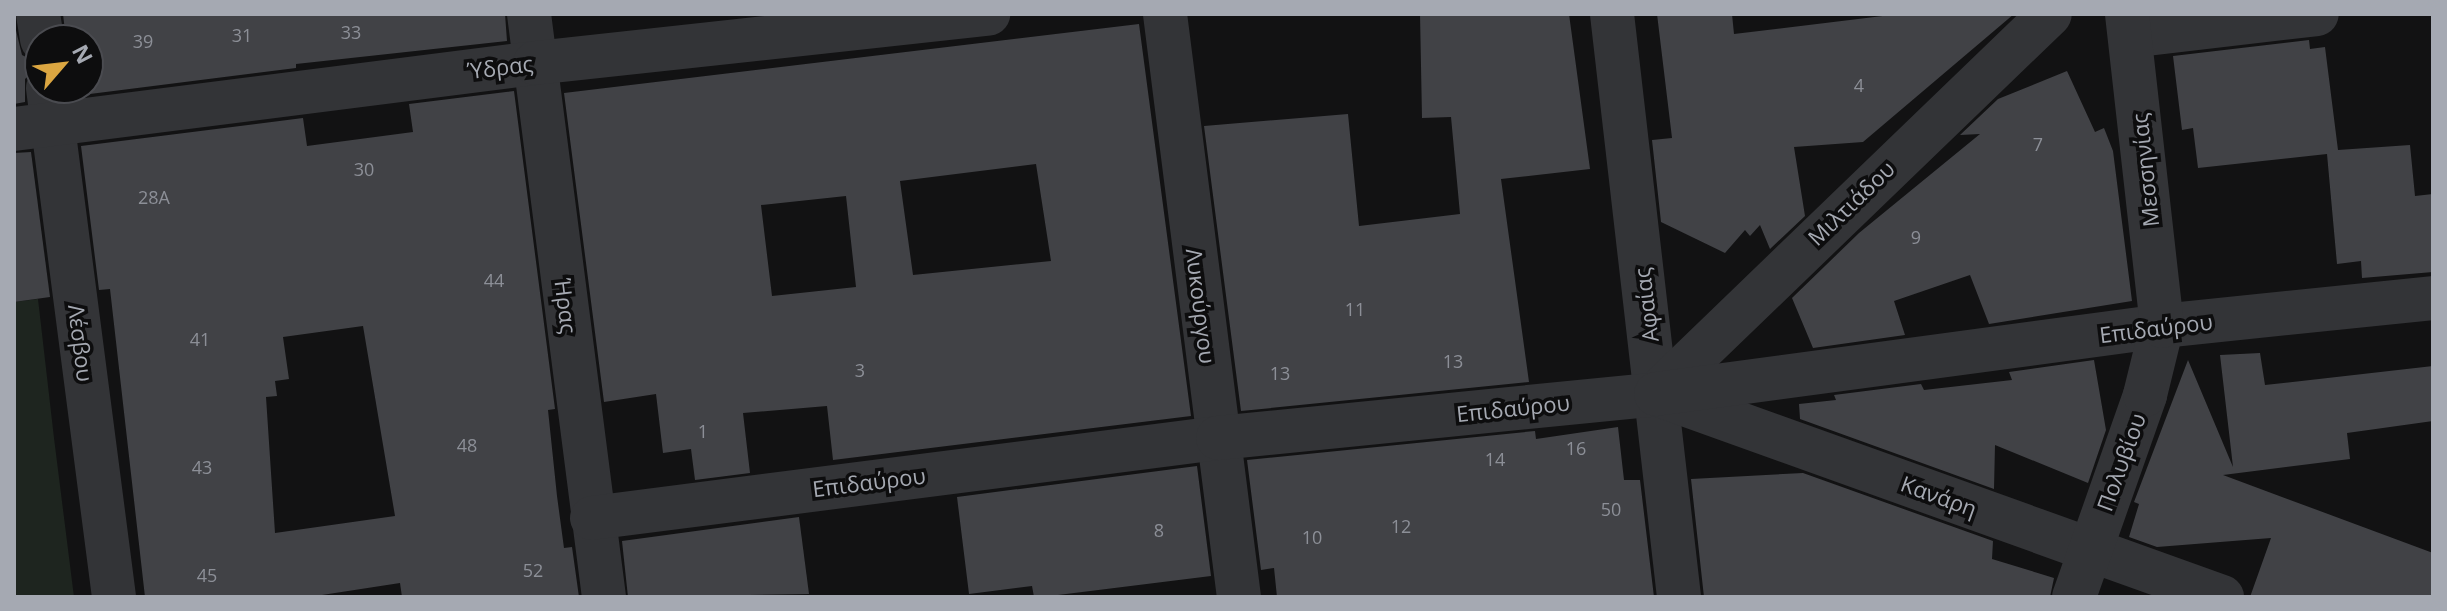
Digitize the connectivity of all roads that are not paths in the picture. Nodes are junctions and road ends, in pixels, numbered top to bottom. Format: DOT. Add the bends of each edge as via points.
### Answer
graph roads {
  1 [pos="529,14"];
  2 [pos="988,14"];
  3 [pos="1165,14"];
  4 [pos="1612,14"];
  5 [pos="2050,14"];
  6 [pos="2317,14"];
  7 [pos="936,18"];
  8 [pos="2129,25"];
  9 [pos="535,63"];
  10 [pos="38,114"];
  11 [pos="2433,298"];
  12 [pos="2162,326"];
  13 [pos="1656,394"];
  14 [pos="1218,438"];
  15 [pos="592,518"];
  16 [pos="2090,550"];
  17 [pos="114,597"];
  18 [pos="604,597"];
  19 [pos="1239,597"];
  20 [pos="1679,597"];
  21 [pos="2074,597"];
  22 [pos="2222,597"];
  1 -- 9 [label="street, Ήρας"];
  2 -- 7 [label="street, Ύδρας"];
  3 -- 14 [label="street, Λυκούργου"];
  4 -- 13 [label="street, Αφαίας"];
  5 -- 13 [label="street, Μιλτιάδου"];
  6 -- 8 [label="street"];
  7 -- 9 [label="street, Ύδρας"];
  8 -- 12 [label="street, Μεσσηνίας"];
  9 -- 10 [label="street, Ύδρας"];
  9 -- 15 [label="street, Ήρας"];
  10 -- 17 [label="street, Λέσβου"];
  11 -- 12 [label="street, Επιδαύρου"];
  12 -- 13 [label="street, Επιδαύρου"];
  12 -- 16 [label="street, Πολυβίου" via="2145,395"];
  13 -- 14 [label="street, Επιδαύρου"];
  13 -- 16 [label="street, Κανάρη"];
  13 -- 20 [label="street, Αφαίας"];
  14 -- 15 [label="street, Επιδαύρου"];
  14 -- 19 [label="street, Λυκούργου"];
  15 -- 18 [label="street, Ήρας"];
  16 -- 21 [label="street, Πολυβίου"];
  16 -- 22 [label="street, Κανάρη"];
}
